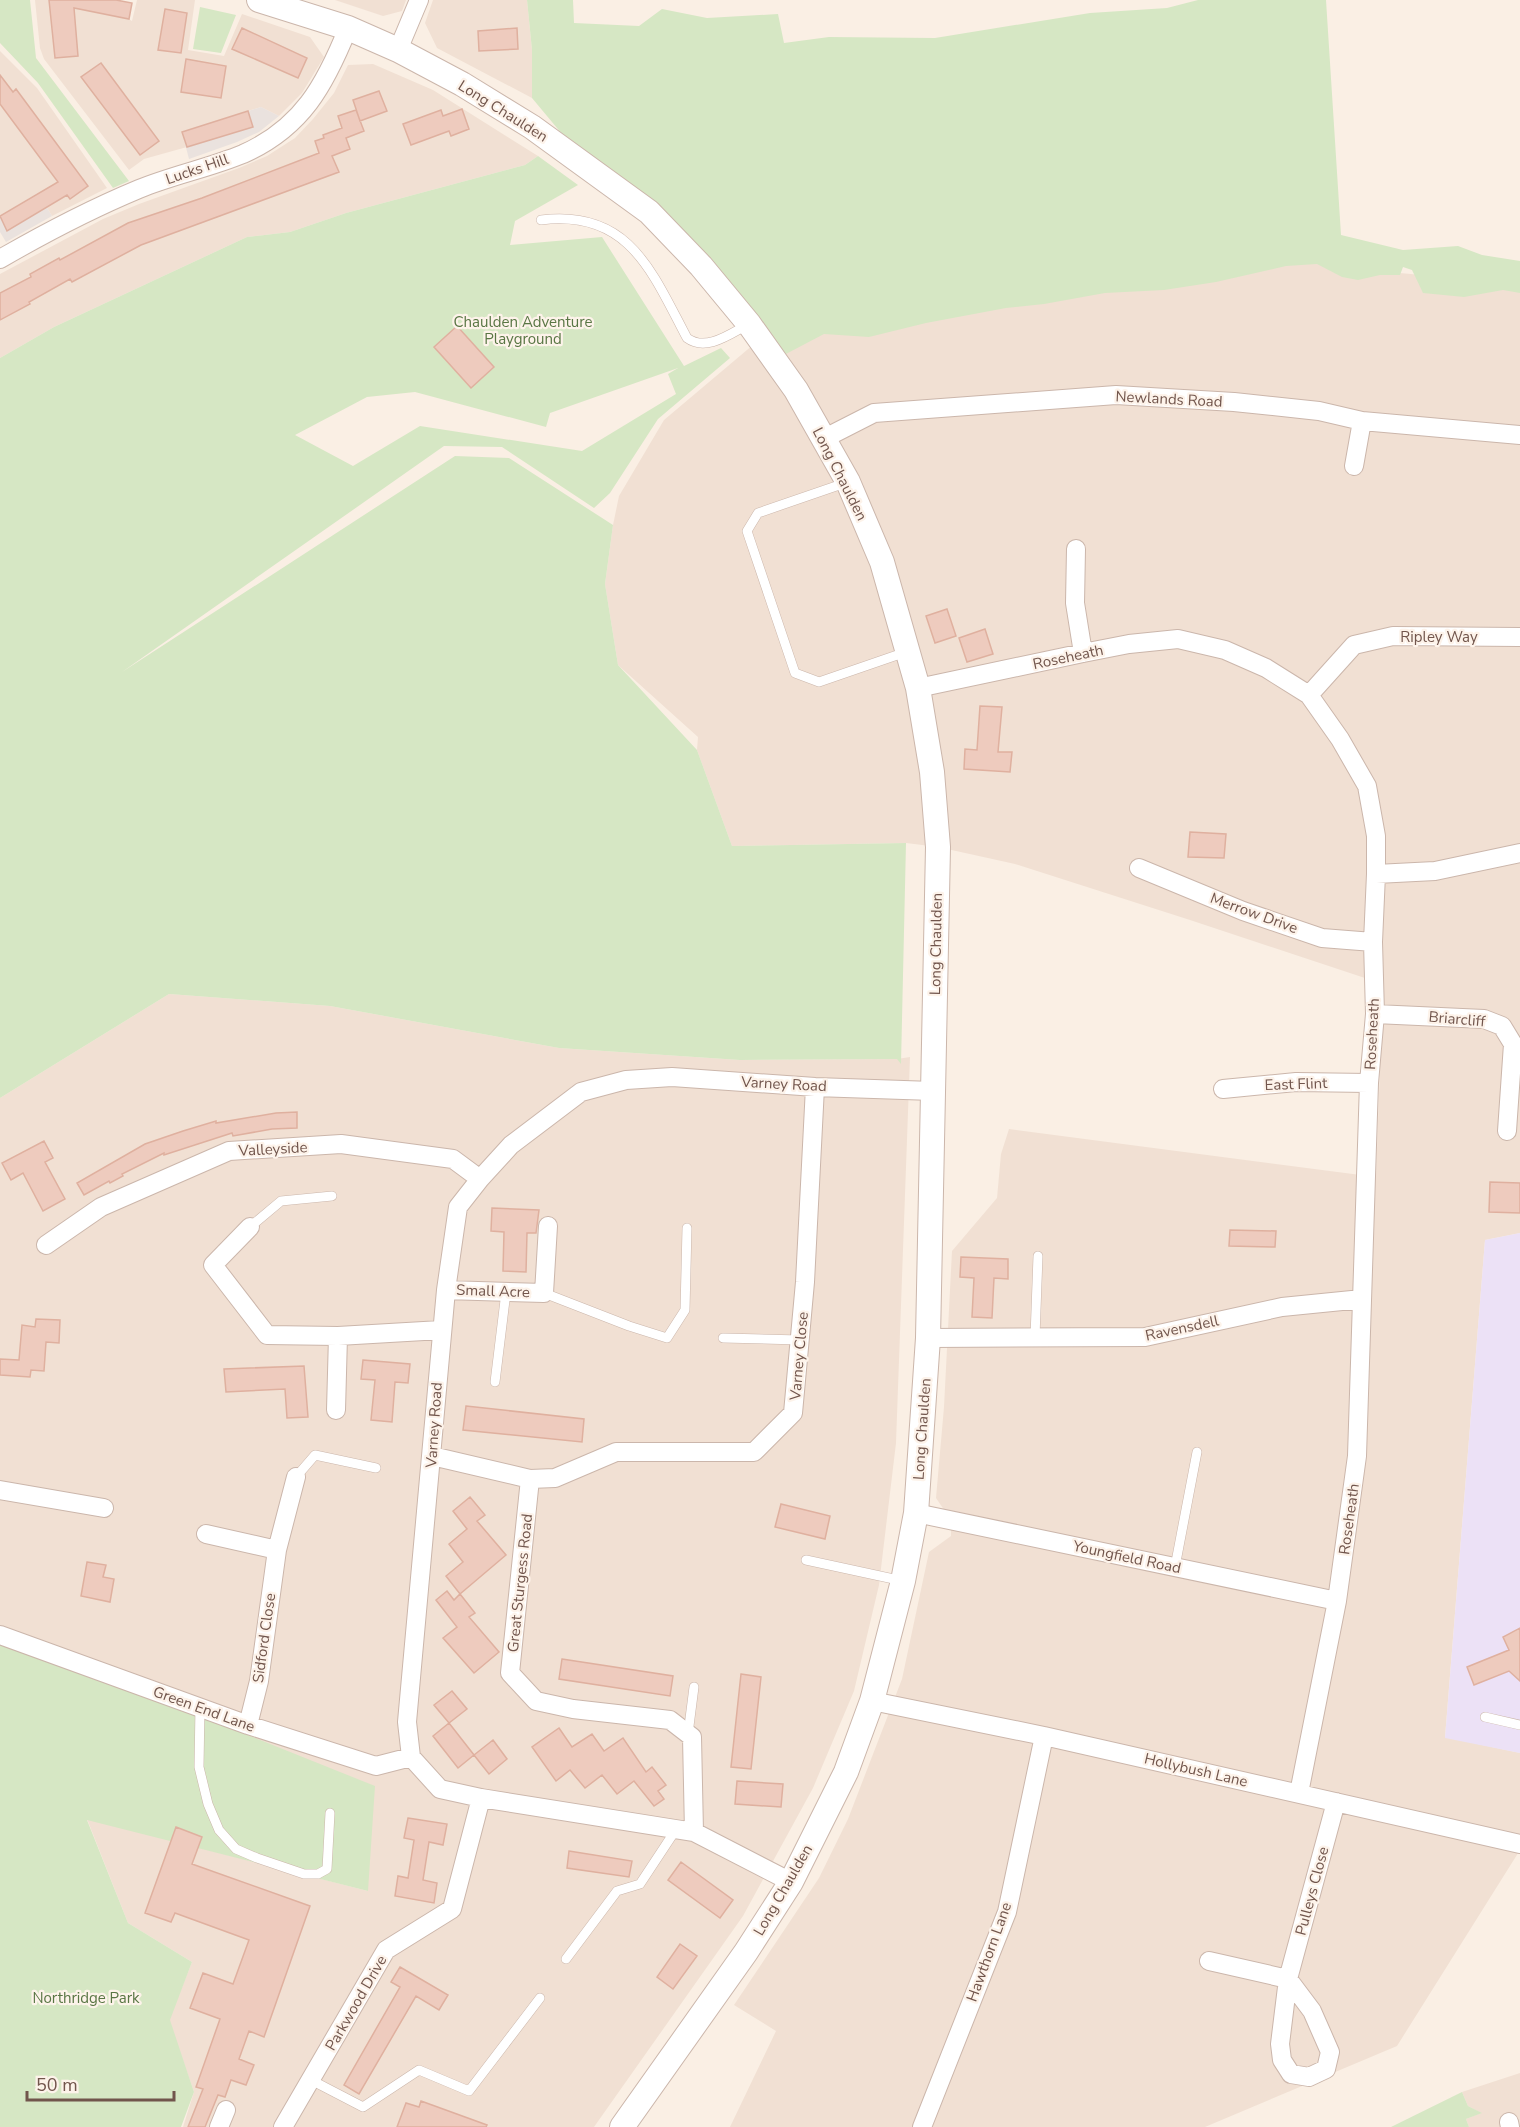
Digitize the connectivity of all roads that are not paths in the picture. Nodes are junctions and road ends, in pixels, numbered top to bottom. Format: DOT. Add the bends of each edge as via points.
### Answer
graph roads {
  1 [pos="259,0"];
  2 [pos="419,0"];
  3 [pos="348,28"];
  4 [pos="398,50"];
  5 [pos="541,220"];
  6 [pos="0,259"];
  7 [pos="749,324"];
  8 [pos="1362,421"];
  9 [pos="1520,435"];
  10 [pos="824,439"];
  11 [pos="1354,466"];
  12 [pos="848,482"];
  13 [pos="1076,549"];
  14 [pos="1520,637"];
  15 [pos="908,651"];
  16 [pos="1083,653"];
  17 [pos="918,688"];
  18 [pos="1310,695"];
  19 [pos="1520,853"];
  20 [pos="1139,868"];
  21 [pos="1377,874"];
  22 [pos="1373,942"];
  23 [pos="1375,1014"];
  24 [pos="1368,1083"];
  25 [pos="815,1087"];
  26 [pos="1223,1089"];
  27 [pos="933,1090"];
  28 [pos="1507,1131"];
  29 [pos="480,1179"];
  30 [pos="332,1196"];
  31 [pos="548,1226"];
  32 [pos="250,1227"];
  33 [pos="687,1228"];
  34 [pos="46,1245"];
  35 [pos="1038,1256"];
  36 [pos="446,1290"];
  37 [pos="506,1292"];
  38 [pos="544,1293"];
  39 [pos="1362,1299"];
  40 [pos="441,1330"];
  41 [pos="338,1336"];
  42 [pos="1035,1337"];
  43 [pos="723,1338"];
  44 [pos="928,1338"];
  45 [pos="800,1340"];
  46 [pos="495,1382"];
  47 [pos="336,1410"];
  48 [pos="1197,1452"];
  49 [pos="432,1456"];
  50 [pos="376,1468"];
  51 [pos="296,1477"];
  52 [pos="531,1479"];
  53 [pos="0,1490"];
  54 [pos="104,1508"];
  55 [pos="916,1514"];
  56 [pos="206,1534"];
  57 [pos="277,1550"];
  58 [pos="806,1560"];
  59 [pos="1175,1567"];
  60 [pos="903,1581"];
  61 [pos="1337,1601"];
  62 [pos="0,1635"];
  63 [pos="694,1687"];
  64 [pos="872,1701"];
  65 [pos="200,1707"];
  66 [pos="1485,1718"];
  67 [pos="248,1725"];
  68 [pos="1520,1725"];
  69 [pos="688,1734"];
  70 [pos="1044,1736"];
  71 [pos="411,1757"];
  72 [pos="1299,1793"];
  73 [pos="481,1798"];
  74 [pos="1336,1802"];
  75 [pos="330,1813"];
  76 [pos="675,1831"];
  77 [pos="694,1832"];
  78 [pos="1520,1844"];
  79 [pos="791,1882"];
  80 [pos="566,1959"];
  81 [pos="1209,1961"];
  82 [pos="1288,1979"];
  83 [pos="540,1998"];
  84 [pos="311,2080"];
  85 [pos="283,2127"];
  86 [pos="622,2127"];
  87 [pos="922,2127"];
  1 -- 3 [label="street, Long Chaulden"];
  2 -- 4 [label="street"];
  3 -- 4 [label="street, Long Chaulden"];
  3 -- 6 [label="street, Lucks Hill" via="333,66 306,109 268,141 242,154 140,188"];
  4 -- 7 [label="street, Long Chaulden" via="532,127 649,212"];
  5 -- 7 [label="lane" via="582,219 608,228 622,238 655,277 692,342 716,341"];
  7 -- 10 [label="street, Long Chaulden" via="796,390"];
  8 -- 9 [label="street, Newlands Road"];
  8 -- 10 [label="street, Newlands Road" via="1319,411 1234,402 1116,395 874,412"];
  8 -- 11 [label="street"];
  10 -- 12 [label="street, Long Chaulden"];
  12 -- 15 [label="street, Long Chaulden" via="882,562"];
  12 -- 15 [label="lane" via="758,513 747,531 795,673 819,682"];
  13 -- 16 [label="street" via="1075,603"];
  14 -- 18 [label="street, Ripley Way" via="1392,636 1354,645"];
  15 -- 17 [label="street, Long Chaulden"];
  16 -- 17 [label="street, Roseheath"];
  16 -- 18 [label="street, Roseheath" via="1178,639 1225,650 1256,663"];
  17 -- 27 [label="street, Long Chaulden" via="932,772 938,847"];
  18 -- 21 [label="street, Roseheath" via="1367,786 1376,836"];
  19 -- 21 [label="street" via="1435,871"];
  20 -- 22 [label="street, Merrow Drive" via="1243,911 1322,938"];
  21 -- 22 [label="street, Roseheath"];
  22 -- 23 [label="street, Roseheath"];
  23 -- 24 [label="street, Roseheath"];
  23 -- 28 [label="street, Briarcliff" via="1484,1019 1502,1026 1513,1044"];
  24 -- 26 [label="street, East Flint" via="1296,1082"];
  24 -- 39 [label="street, Roseheath"];
  25 -- 27 [label="street, Varney Road"];
  25 -- 29 [label="street, Varney Road" via="672,1077 626,1080 581,1092 511,1145"];
  25 -- 45 [label="street, Varney Close"];
  27 -- 44 [label="street, Long Chaulden"];
  29 -- 34 [label="street, Valleyside" via="453,1159 341,1144 229,1151 101,1207"];
  29 -- 36 [label="street, Varney Road" via="458,1208"];
  30 -- 32 [label="lane" via="281,1201"];
  31 -- 38 [label="street, Small Acre"];
  32 -- 41 [label="street" via="213,1265 267,1335"];
  33 -- 38 [label="lane" via="685,1310 667,1338"];
  35 -- 42 [label="lane"];
  36 -- 37 [label="street, Small Acre"];
  36 -- 40 [label="street, Varney Road"];
  37 -- 38 [label="street, Small Acre"];
  37 -- 46 [label="lane"];
  39 -- 42 [label="street, Ravensdell" via="1282,1307 1145,1337"];
  39 -- 61 [label="street, Roseheath" via="1357,1456"];
  40 -- 41 [label="street"];
  40 -- 49 [label="street, Varney Road"];
  41 -- 47 [label="street"];
  42 -- 44 [label="street, Ravensdell"];
  43 -- 45 [label="lane"];
  44 -- 55 [label="street, Long Chaulden"];
  45 -- 52 [label="street, Varney Close" via="794,1413 754,1452 615,1452 555,1478"];
  48 -- 59 [label="lane"];
  49 -- 52 [label="street"];
  49 -- 71 [label="street, Varney Road" via="407,1722"];
  50 -- 51 [label="lane" via="315,1455"];
  51 -- 57 [label="street, Sidford Close"];
  52 -- 69 [label="street, Great Sturgess Road" via="510,1673 536,1701 670,1720"];
  53 -- 54 [label="street"];
  55 -- 59 [label="street, Youngfield Road"];
  55 -- 60 [label="street, Long Chaulden"];
  56 -- 57 [label="street"];
  57 -- 67 [label="street, Sidford Close" via="259,1682"];
  58 -- 60 [label="lane"];
  59 -- 61 [label="street, Youngfield Road"];
  60 -- 64 [label="street, Long Chaulden"];
  61 -- 72 [label="street, Roseheath"];
  62 -- 65 [label="street, Green End Lane"];
  63 -- 69 [label="lane"];
  64 -- 70 [label="street, Hollybush Lane"];
  64 -- 79 [label="street, Long Chaulden" via="846,1772"];
  65 -- 67 [label="street, Green End Lane"];
  65 -- 75 [label="lane" via="200,1767 208,1804 219,1830 236,1849 304,1874 318,1874 327,1869"];
  66 -- 68 [label="lane"];
  67 -- 71 [label="street, Green End Lane" via="376,1766"];
  69 -- 77 [label="street" via="692,1737"];
  70 -- 72 [label="street, Hollybush Lane"];
  70 -- 87 [label="street, Hawthorn Lane" via="1006,1912"];
  71 -- 73 [label="street" via="440,1789"];
  72 -- 74 [label="street, Hollybush Lane"];
  73 -- 76 [label="street"];
  73 -- 84 [label="street, Parkwood Drive" via="452,1909 386,1950"];
  74 -- 78 [label="street, Hollybush Lane"];
  74 -- 82 [label="street, Pulleys Close"];
  76 -- 77 [label="street"];
  76 -- 80 [label="lane" via="640,1884 617,1891"];
  77 -- 79 [label="street"];
  79 -- 86 [label="street, Long Chaulden"];
  81 -- 82 [label="street"];
  82 -- 82 [label="street, Pulleys Close" via="1311,2011 1330,2052 1326,2069 1309,2077 1292,2074 1282,2060 1280,2044"];
  83 -- 84 [label="lane" via="468,2091 419,2070 363,2107"];
  84 -- 85 [label="street, Parkwood Drive"];
}
